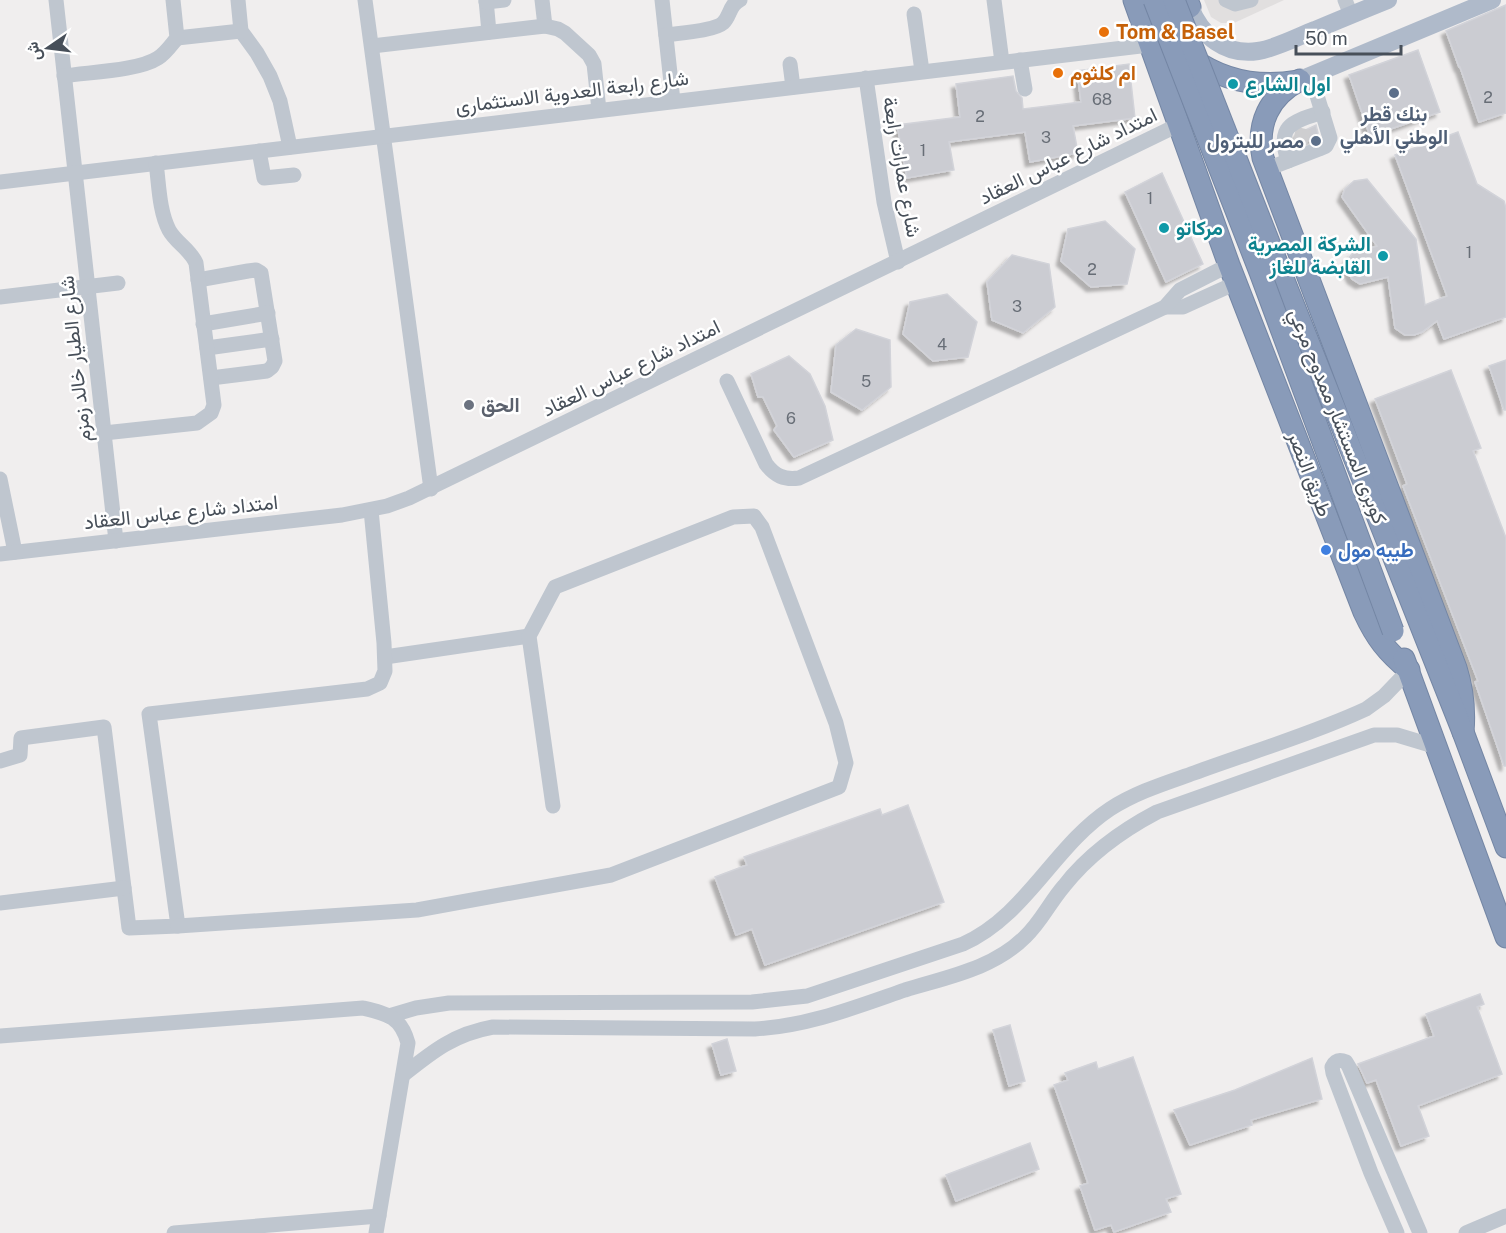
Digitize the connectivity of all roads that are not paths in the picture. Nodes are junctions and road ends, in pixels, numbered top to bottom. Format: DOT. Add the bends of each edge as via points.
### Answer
graph roads {
  1 [pos="56,0"];
  2 [pos="173,0"];
  3 [pos="238,0"];
  4 [pos="365,0"];
  5 [pos="504,0"];
  6 [pos="542,0"];
  7 [pos="662,0"];
  8 [pos="740,0"];
  9 [pos="994,0"];
  10 [pos="1134,0"];
  11 [pos="1143,0"];
  12 [pos="1154,0"];
  13 [pos="1226,0"];
  14 [pos="1251,0"];
  15 [pos="1388,0"];
  16 [pos="1492,0"];
  17 [pos="486,1"];
  18 [pos="1184,2"];
  19 [pos="1348,8"];
  20 [pos="914,14"];
  21 [pos="545,26"];
  22 [pos="242,31"];
  23 [pos="489,32"];
  24 [pos="666,35"];
  25 [pos="177,38"];
  26 [pos="1149,45"];
  27 [pos="372,46"];
  28 [pos="1020,60"];
  29 [pos="1002,62"];
  30 [pos="790,64"];
  31 [pos="922,71"];
  32 [pos="64,76"];
  33 [pos="866,78"];
  34 [pos="1305,78"];
  35 [pos="793,87"];
  36 [pos="1025,89"];
  37 [pos="673,101"];
  38 [pos="599,110"];
  39 [pos="1323,112"];
  40 [pos="1178,125"];
  41 [pos="383,136"];
  42 [pos="290,147"];
  43 [pos="259,151"];
  44 [pos="1295,154"];
  45 [pos="156,163"];
  46 [pos="1265,164"];
  47 [pos="76,173"];
  48 [pos="294,175"];
  49 [pos="0,182"];
  50 [pos="1205,199"];
  51 [pos="898,262"];
  52 [pos="1232,274"];
  53 [pos="198,280"];
  54 [pos="118,283"];
  55 [pos="88,286"];
  56 [pos="0,297"];
  57 [pos="268,313"];
  58 [pos="203,324"];
  59 [pos="272,339"];
  60 [pos="207,348"];
  61 [pos="211,378"];
  62 [pos="727,381"];
  63 [pos="104,433"];
  64 [pos="0,479"];
  65 [pos="431,489"];
  66 [pos="371,510"];
  67 [pos="116,541"];
  68 [pos="8,553"];
  69 [pos="529,636"];
  70 [pos="385,657"];
  71 [pos="1409,670"];
  72 [pos="1463,732"];
  73 [pos="1437,747"];
  74 [pos="0,761"];
  75 [pos="553,806"];
  76 [pos="1506,847"];
  77 [pos="124,888"];
  78 [pos="0,903"];
  79 [pos="178,926"];
  80 [pos="1506,937"];
  81 [pos="389,1016"];
  82 [pos="0,1036"];
  83 [pos="403,1075"];
  84 [pos="1374,1127"];
  85 [pos="1356,1134"];
  86 [pos="1390,1165"];
  87 [pos="1371,1173"];
  88 [pos="379,1216"];
  89 [pos="1506,1216"];
  90 [pos="174,1233"];
  91 [pos="376,1233"];
  92 [pos="1397,1233"];
  93 [pos="1420,1233"];
  94 [pos="1466,1233"];
  1 -- 32 [label="street, شارع الطيار خالد زمزم"];
  2 -- 25 [label="street"];
  3 -- 22 [label="street"];
  4 -- 27 [label="street"];
  5 -- 17 [label="street"];
  6 -- 21 [label="street"];
  7 -- 24 [label="street"];
  8 -- 24 [label="street" via="732,5 720,25"];
  9 -- 29 [label="street"];
  10 -- 26 [label="highway, طريق النصر"];
  11 -- 34 [label="highway" via="1185,54 1212,71 1256,84"];
  12 -- 71 [label="highway, كوبرى المستشار ممدوح مرعي, bridge"];
  13 -- 14 [label="street" via="1236,4"];
  15 -- 19 [label="main road"];
  16 -- 34 [label="main road"];
  17 -- 23 [label="street"];
  18 -- 19 [label="main road" via="1200,28 1216,43 1248,52 1270,48"];
  18 -- 72 [label="highway, كوبرى المستشار ممدوح مرعي, bridge"];
  20 -- 31 [label="street"];
  21 -- 23 [label="street"];
  21 -- 38 [label="street" via="558,29 589,55 594,64"];
  22 -- 25 [label="street"];
  22 -- 42 [label="street" via="270,76"];
  23 -- 27 [label="street"];
  24 -- 37 [label="street"];
  25 -- 32 [label="street" via="157,59 143,65"];
  26 -- 28 [label="street, شارع رابعة العدوية الاستثمارى"];
  26 -- 40 [label="highway, طريق النصر"];
  27 -- 41 [label="street"];
  28 -- 29 [label="street, شارع رابعة العدوية الاستثمارى"];
  28 -- 36 [label="street"];
  29 -- 31 [label="street, شارع رابعة العدوية الاستثمارى"];
  30 -- 35 [label="street"];
  31 -- 33 [label="street, شارع رابعة العدوية الاستثمارى"];
  32 -- 47 [label="street, شارع الطيار خالد زمزم"];
  33 -- 35 [label="street, شارع رابعة العدوية الاستثمارى"];
  33 -- 51 [label="street, شارع عمارات رابعة" via="884,202"];
  34 -- 39 [label="street"];
  34 -- 46 [label="highway" via="1280,93 1266,112 1261,135"];
  35 -- 37 [label="street, شارع رابعة العدوية الاستثمارى"];
  37 -- 38 [label="street, شارع رابعة العدوية الاستثمارى"];
  38 -- 41 [label="street, شارع رابعة العدوية الاستثمارى"];
  39 -- 44 [label="street" via="1330,138 1326,146"];
  39 -- 44 [label="street" via="1305,122 1292,123 1284,134 1284,147"];
  40 -- 50 [label="highway, طريق النصر"];
  40 -- 51 [label="street, امتداد شارع عباس العقاد"];
  41 -- 42 [label="street, شارع رابعة العدوية الاستثمارى"];
  41 -- 65 [label="street"];
  42 -- 43 [label="street, شارع رابعة العدوية الاستثمارى"];
  43 -- 45 [label="street, شارع رابعة العدوية الاستثمارى"];
  43 -- 48 [label="street" via="264,177"];
  44 -- 46 [label="street"];
  45 -- 47 [label="street, شارع رابعة العدوية الاستثمارى"];
  45 -- 53 [label="street" via="166,224 192,255"];
  46 -- 50 [label="highway" via="1245,153 1226,158 1211,171 1204,189"];
  46 -- 72 [label="highway" via="1456,668 1465,710"];
  47 -- 49 [label="street, شارع رابعة العدوية الاستثمارى"];
  47 -- 55 [label="street, شارع الطيار خالد زمزم"];
  50 -- 52 [label="highway, طريق النصر"];
  51 -- 65 [label="street, امتداد شارع عباس العقاد"];
  52 -- 62 [label="street" via="1180,290 1165,307 799,478 780,477 766,464"];
  52 -- 71 [label="highway, طريق النصر" via="1364,612 1390,654"];
  53 -- 57 [label="street" via="258,271"];
  53 -- 58 [label="street"];
  54 -- 55 [label="street"];
  55 -- 56 [label="street"];
  55 -- 63 [label="street, شارع الطيار خالد زمزم"];
  57 -- 58 [label="street"];
  57 -- 59 [label="street"];
  58 -- 60 [label="street"];
  59 -- 60 [label="street"];
  59 -- 61 [label="street" via="275,361 270,369"];
  60 -- 61 [label="street"];
  61 -- 63 [label="street" via="214,405 211,413 196,423"];
  63 -- 67 [label="street, شارع الطيار خالد زمزم"];
  64 -- 68 [label="street"];
  65 -- 66 [label="street, امتداد شارع عباس العقاد"];
  66 -- 67 [label="street, امتداد شارع عباس العقاد"];
  66 -- 70 [label="street"];
  67 -- 68 [label="street, امتداد شارع عباس العقاد"];
  69 -- 70 [label="street"];
  69 -- 75 [label="street"];
  69 -- 79 [label="street" via="555,587 733,517 754,516 762,527 836,723 846,763 840,787 611,874 417,910"];
  70 -- 79 [label="street" via="384,678 374,687 148,714"];
  71 -- 73 [label="highway, طريق النصر"];
  71 -- 81 [label="street" via="1384,696 1356,713 1148,790 1112,808 1075,838 999,923 957,946 788,1000 449,1003"];
  72 -- 76 [label="highway"];
  73 -- 80 [label="highway, طريق النصر"];
  73 -- 83 [label="street" via="1397,735 1374,735 1157,812 1097,851 1064,885 1035,927 1002,956 971,970 820,1019 755,1029 493,1027 455,1038"];
  74 -- 77 [label="street" via="20,755 21,738 104,727"];
  77 -- 78 [label="street"];
  77 -- 79 [label="street" via="129,928"];
  81 -- 82 [label="street" via="363,1008"];
  81 -- 83 [label="street" via="398,1020 408,1043"];
  83 -- 88 [label="street"];
  84 -- 85 [label="street"];
  84 -- 85 [label="street" via="1346,1062 1340,1060 1332,1067 1333,1073"];
  84 -- 86 [label="street"];
  85 -- 87 [label="street"];
  86 -- 87 [label="street"];
  86 -- 93 [label="street"];
  87 -- 92 [label="street"];
  88 -- 90 [label="street"];
  88 -- 91 [label="street"];
  89 -- 94 [label="street"];
}
